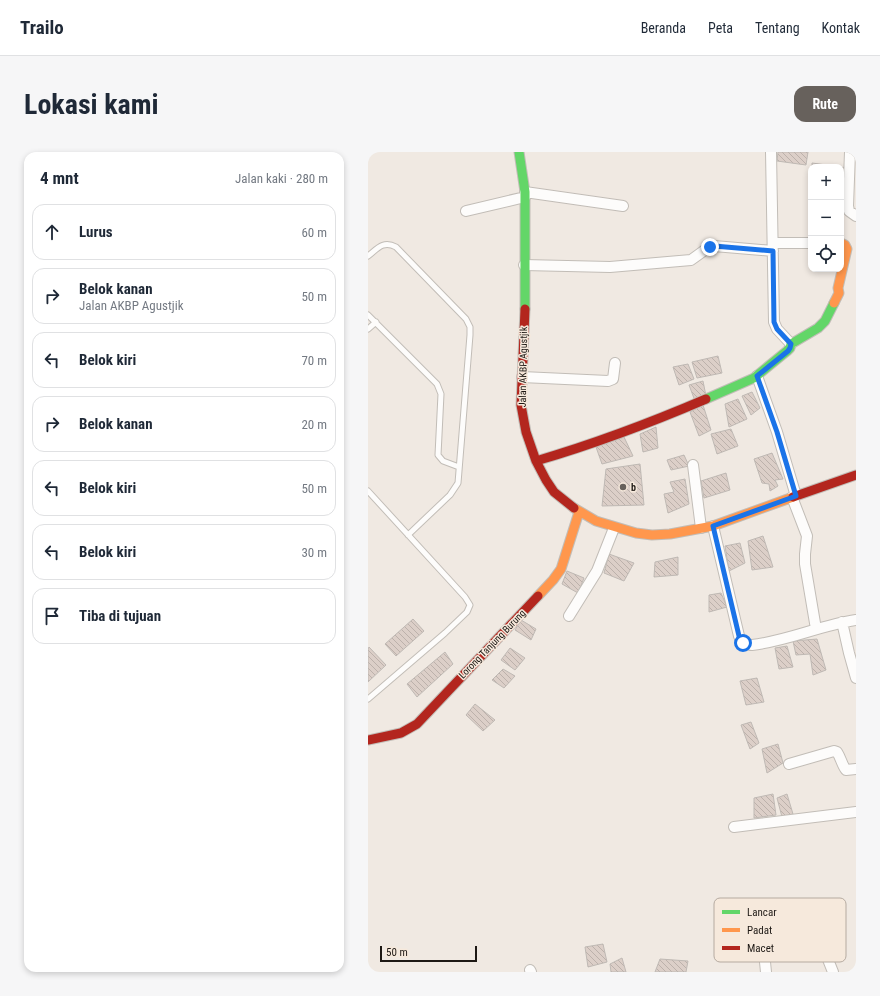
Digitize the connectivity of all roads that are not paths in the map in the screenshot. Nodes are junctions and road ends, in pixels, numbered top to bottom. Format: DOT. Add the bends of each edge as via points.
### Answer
graph roads {
  1 [pos="519,152"];
  2 [pos="771,152"];
  3 [pos="850,152"];
  4 [pos="525,194"];
  5 [pos="623,206"];
  6 [pos="466,211"];
  7 [pos="856,216"];
  8 [pos="808,243"];
  9 [pos="844,244"];
  10 [pos="773,247"];
  11 [pos="368,256"];
  12 [pos="844,262"];
  13 [pos="524,266"];
  14 [pos="842,272"];
  15 [pos="368,315"];
  16 [pos="376,322"];
  17 [pos="368,329"];
  18 [pos="791,344"];
  19 [pos="615,363"];
  20 [pos="757,376"];
  21 [pos="522,377"];
  22 [pos="536,461"];
  23 [pos="459,466"];
  24 [pos="693,466"];
  25 [pos="856,475"];
  26 [pos="368,491"];
  27 [pos="794,497"];
  28 [pos="578,512"];
  29 [pos="713,526"];
  30 [pos="614,528"];
  31 [pos="701,528"];
  32 [pos="408,535"];
  33 [pos="569,616"];
  34 [pos="856,620"];
  35 [pos="842,622"];
  36 [pos="816,629"];
  37 [pos="856,678"];
  38 [pos="368,699"];
  39 [pos="368,740"];
  40 [pos="789,764"];
  41 [pos="856,769"];
  42 [pos="856,812"];
  43 [pos="734,827"];
  44 [pos="765,962"];
  45 [pos="829,962"];
  46 [pos="766,972"];
  47 [pos="833,972"];
  1 -- 4 [label="street, Jalan AKBP Agustjik"];
  2 -- 10 [label="street"];
  3 -- 7 [label="street" via="848,206 849,211"];
  4 -- 5 [label="street" via="537,193"];
  4 -- 6 [label="street"];
  4 -- 13 [label="street, Jalan AKBP Agustjik"];
  8 -- 10 [label="street"];
  9 -- 12 [label="street" via="847,249"];
  10 -- 13 [label="street" via="712,246 691,260 610,267"];
  10 -- 18 [label="street" via="774,322"];
  11 -- 23 [label="lane" via="385,244 396,247 466,319 470,327"];
  13 -- 21 [label="street, Jalan AKBP Agustjik"];
  14 -- 18 [label="street" via="839,294 825,321"];
  15 -- 16 [label="lane"];
  16 -- 17 [label="lane"];
  16 -- 23 [label="lane" via="440,389 438,455 443,461"];
  18 -- 20 [label="street" via="788,351"];
  19 -- 21 [label="street" via="613,378 608,381"];
  20 -- 22 [label="street" via="653,422"];
  20 -- 27 [label="street" via="777,432"];
  21 -- 22 [label="street, Jalan AKBP Agustjik" via="523,420"];
  22 -- 28 [label="street, Jalan AKBP Agustjik" via="554,492"];
  23 -- 32 [label="lane" via="459,478 454,489"];
  24 -- 31 [label="street"];
  25 -- 27 [label="street, Jalan AKBP Agustjik"];
  26 -- 32 [label="lane"];
  27 -- 29 [label="street, Jalan AKBP Agustjik"];
  27 -- 36 [label="street" via="807,536 805,564"];
  28 -- 30 [label="street, Jalan AKBP Agustjik"];
  28 -- 39 [label="street, Lorong Tanjung Burung" via="561,569 549,584 417,724 401,733"];
  29 -- 31 [label="street, Jalan AKBP Agustjik"];
  29 -- 36 [label="street" via="739,636 743,643 751,645"];
  30 -- 31 [label="street, Jalan AKBP Agustjik" via="652,535"];
  30 -- 33 [label="street" via="597,571"];
  32 -- 38 [label="lane" via="466,597 470,608 445,633"];
  34 -- 35 [label="street"];
  35 -- 36 [label="street"];
  35 -- 37 [label="street"];
  40 -- 41 [label="street" via="834,751 840,756 846,770"];
  42 -- 43 [label="street"];
  44 -- 46 [label="street"];
  45 -- 47 [label="street"];
}
